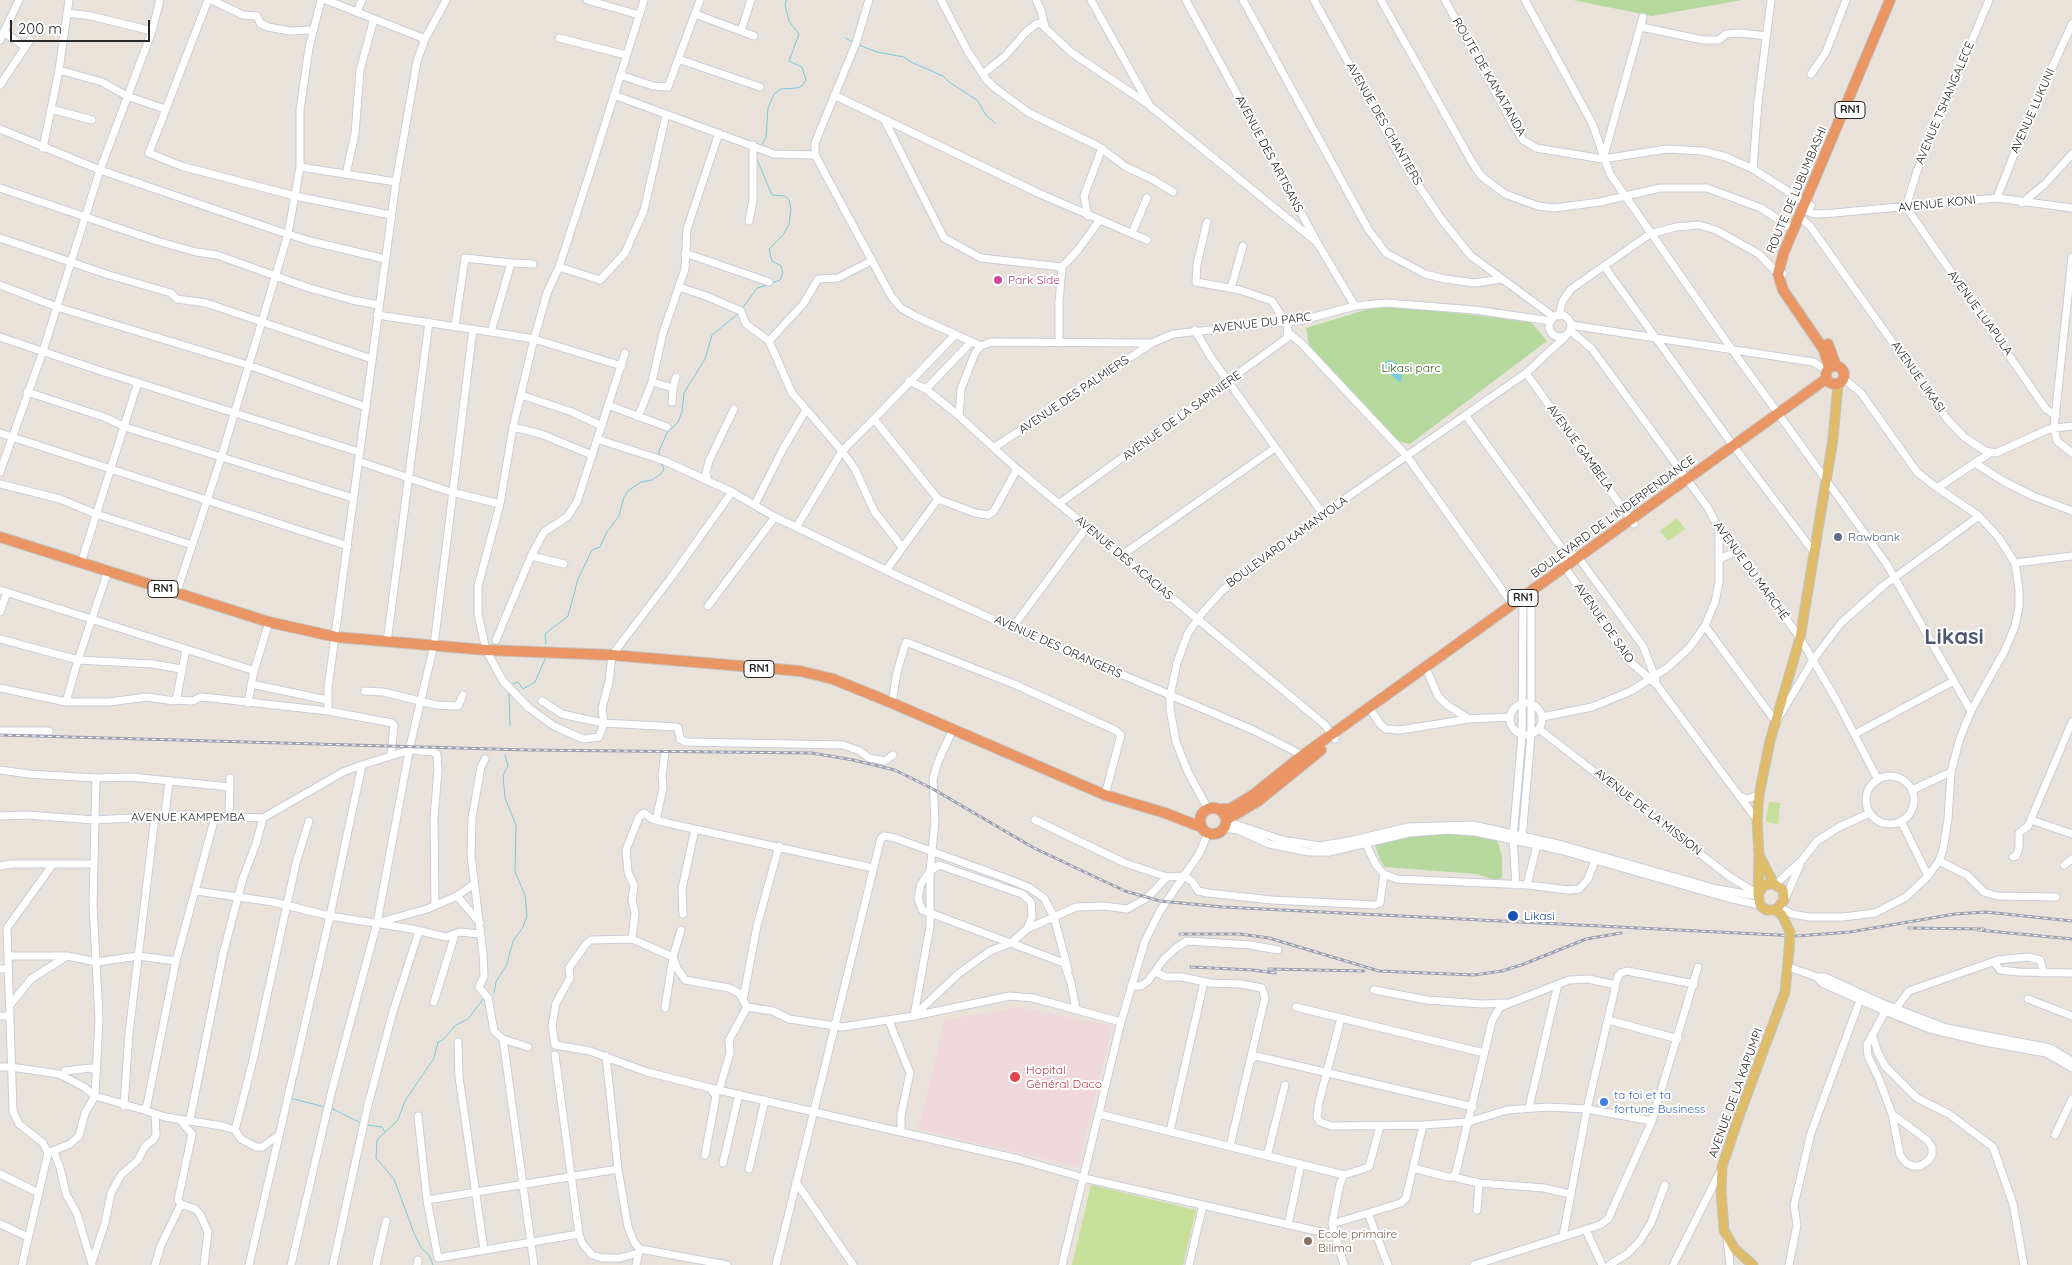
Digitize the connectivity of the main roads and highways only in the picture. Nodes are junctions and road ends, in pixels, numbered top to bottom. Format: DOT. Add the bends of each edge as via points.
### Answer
graph roads {
  1 [pos="1890,0"];
  2 [pos="1896,0"];
  3 [pos="1806,211"];
  4 [pos="1781,277"];
  5 [pos="1833,376"];
  6 [pos="0,537"];
  7 [pos="1524,600"];
  8 [pos="1371,710"];
  9 [pos="1306,757"];
  10 [pos="1210,810"];
  11 [pos="1165,813"];
  12 [pos="1225,823"];
  13 [pos="1205,830"];
  14 [pos="1759,855"];
  15 [pos="1775,884"];
  16 [pos="1758,895"];
  17 [pos="1779,907"];
  18 [pos="1753,1265"];
  1 -- 3 [label="highway, ROUTE DE LUBUMBASHI / RN1"];
  2 -- 3 [label="highway, ROUTE DE LUBUMBASHI / RN1"];
  3 -- 4 [label="highway, ROUTE DE LUBUMBASHI / RN1"];
  3 -- 4 [label="highway, ROUTE DE LUBUMBASHI / RN1" via="1793,229 1780,261"];
  4 -- 5 [label="highway" via="1828,343"];
  5 -- 7 [label="highway, BOULEVARD DE L'INDERPENDANCE / RN1"];
  5 -- 14 [label="main road" via="1836,416 1827,479 1800,638 1759,795"];
  6 -- 11 [label="highway, RN1" via="270,622 336,637 800,671 833,679 892,703 1104,795"];
  7 -- 8 [label="highway, BOULEVARD DE L'INDERPENDANCE / RN1"];
  7 -- 8 [label="highway, BOULEVARD DE L'INDERPENDANCE / RN1" via="1428,673"];
  8 -- 9 [label="highway, BOULEVARD DE L'INDERPENDANCE / RN1"];
  9 -- 10 [label="highway, BOULEVARD DE L'INDERPENDANCE / RN1" via="1235,807"];
  9 -- 12 [label="highway, BOULEVARD DE L'INDERPENDANCE / RN1" via="1258,801"];
  10 -- 11 [label="highway, RN1" via="1192,814"];
  10 -- 12 [label="highway" via="1224,814"];
  10 -- 13 [label="highway" via="1200,819"];
  11 -- 13 [label="highway, RN1"];
  12 -- 13 [label="highway" via="1216,833"];
  14 -- 15 [label="main road"];
  14 -- 16 [label="main road"];
  15 -- 16 [label="main road" via="1764,885"];
  15 -- 17 [label="main road" via="1783,890"];
  16 -- 17 [label="main road" via="1760,905 1766,910"];
  17 -- 18 [label="main road, AVENUE DE LA KAPUMPI, bridge" via="1790,932 1789,967 1782,1004 1722,1167 1722,1220 1727,1238"];
}
